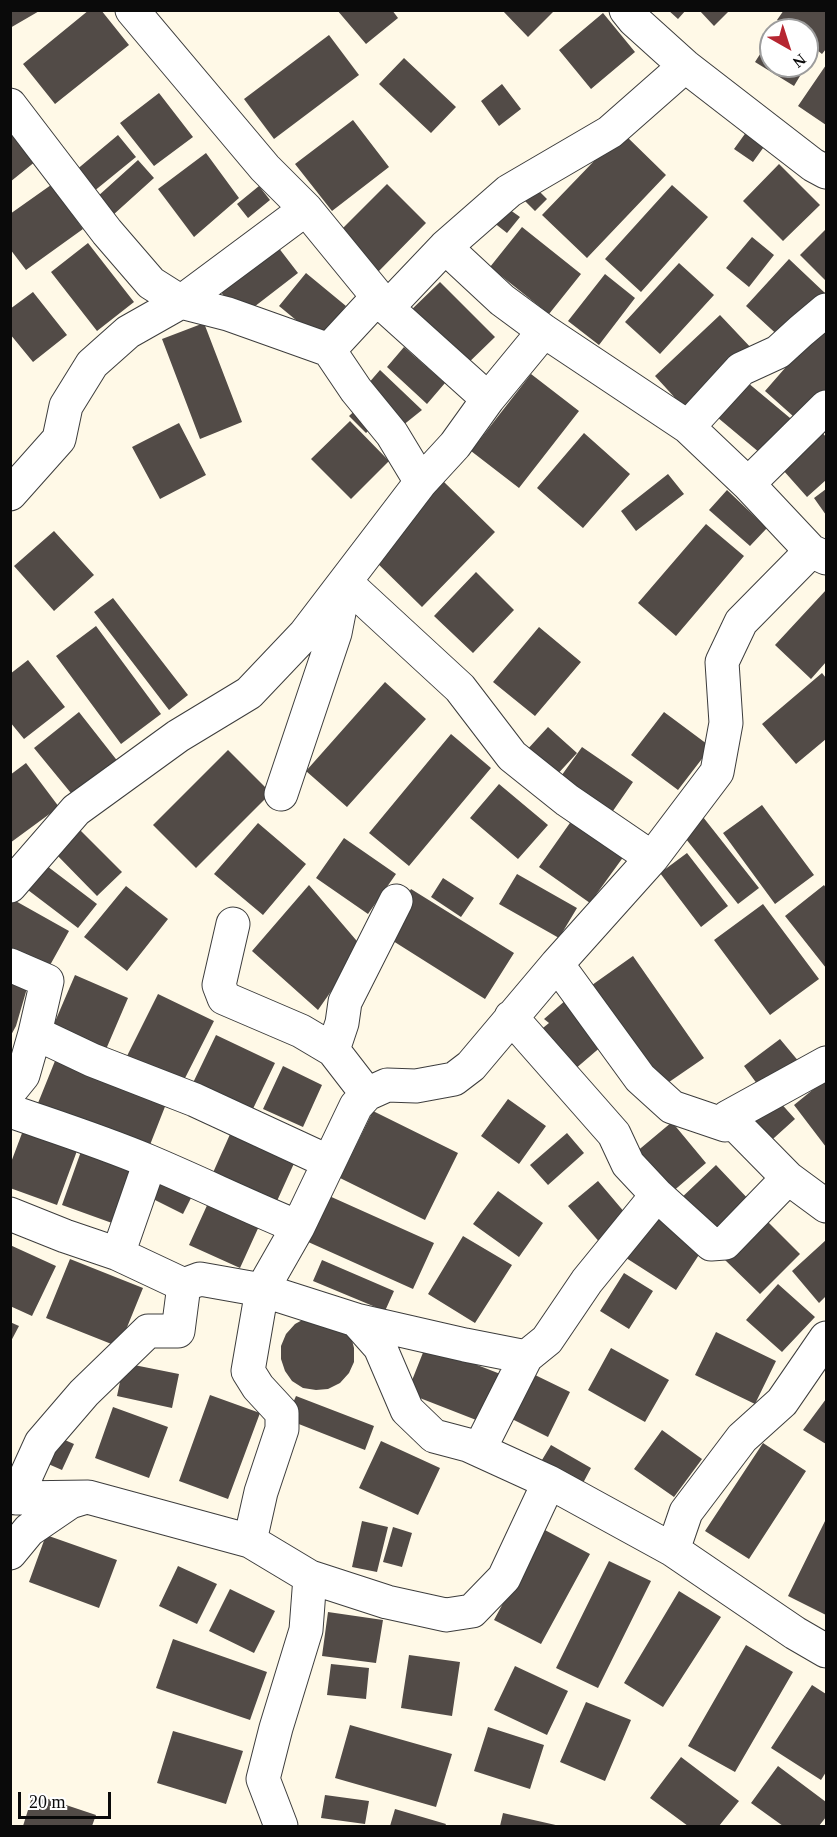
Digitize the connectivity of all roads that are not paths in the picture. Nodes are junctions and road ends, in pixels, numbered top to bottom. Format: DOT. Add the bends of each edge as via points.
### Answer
graph roads {
  1 [pos="132,10"];
  2 [pos="626,10"];
  3 [pos="685,66"];
  4 [pos="10,105"];
  5 [pos="826,172"];
  6 [pos="306,209"];
  7 [pos="445,247"];
  8 [pos="181,302"];
  9 [pos="382,302"];
  10 [pos="826,310"];
  11 [pos="544,331"];
  12 [pos="328,350"];
  13 [pos="488,399"];
  14 [pos="826,408"];
  15 [pos="688,427"];
  16 [pos="422,482"];
  17 [pos="748,484"];
  18 [pos="10,494"];
  19 [pos="819,555"];
  20 [pos="345,582"];
  21 [pos="281,794"];
  22 [pos="652,858"];
  23 [pos="10,886"];
  24 [pos="396,901"];
  25 [pos="233,924"];
  26 [pos="557,964"];
  27 [pos="10,965"];
  28 [pos="511,1017"];
  29 [pos="35,1033"];
  30 [pos="333,1050"];
  31 [pos="826,1063"];
  32 [pos="10,1091"];
  33 [pos="368,1094"];
  34 [pos="10,1111"];
  35 [pos="728,1117"];
  36 [pos="150,1162"];
  37 [pos="329,1162"];
  38 [pos="788,1178"];
  39 [pos="657,1195"];
  40 [pos="826,1206"];
  41 [pos="10,1214"];
  42 [pos="298,1227"];
  43 [pos="118,1254"];
  44 [pos="184,1285"];
  45 [pos="262,1290"];
  46 [pos="356,1320"];
  47 [pos="826,1338"];
  48 [pos="526,1357"];
  49 [pos="478,1450"];
  50 [pos="549,1482"];
  51 [pos="13,1496"];
  52 [pos="88,1497"];
  53 [pos="250,1541"];
  54 [pos="673,1550"];
  55 [pos="10,1553"];
  56 [pos="310,1577"];
  57 [pos="826,1651"];
  58 [pos="281,1827"];
  1 -- 6 [label="street" via="265,168"];
  2 -- 3 [label="street"];
  3 -- 5 [label="street"];
  3 -- 7 [label="street" via="610,132 509,191"];
  4 -- 8 [label="street" via="151,283"];
  6 -- 8 [label="street"];
  6 -- 9 [label="street"];
  7 -- 9 [label="street"];
  7 -- 11 [label="street" via="502,300"];
  8 -- 12 [label="street" via="228,314"];
  8 -- 18 [label="street" via="128,332 92,364 66,406 58,439"];
  9 -- 12 [label="street"];
  9 -- 13 [label="street"];
  10 -- 15 [label="street" via="778,352 741,369"];
  11 -- 13 [label="street"];
  11 -- 15 [label="street"];
  12 -- 16 [label="street" via="392,434"];
  13 -- 16 [label="street"];
  14 -- 17 [label="street"];
  15 -- 17 [label="street"];
  16 -- 20 [label="street"];
  17 -- 19 [label="street"];
  19 -- 22 [label="street" via="741,622 722,662 726,723 717,772"];
  20 -- 21 [label="street" via="335,633"];
  20 -- 22 [label="street" via="460,688 512,756 567,800"];
  20 -- 23 [label="street" via="305,634 249,693 178,736 76,810"];
  22 -- 26 [label="street"];
  24 -- 30 [label="street" via="345,1002"];
  25 -- 30 [label="street" via="219,985 224,998 301,1030"];
  26 -- 28 [label="street"];
  26 -- 35 [label="street" via="640,1078 672,1107 725,1125"];
  27 -- 29 [label="street" via="47,981"];
  28 -- 33 [label="street" via="471,1066 454,1079 416,1086 387,1084"];
  28 -- 39 [label="street" via="614,1134 628,1164"];
  29 -- 32 [label="street" via="22,1075"];
  29 -- 37 [label="street"];
  30 -- 33 [label="street"];
  31 -- 35 [label="street"];
  33 -- 37 [label="street" via="356,1106"];
  34 -- 36 [label="street"];
  35 -- 38 [label="street"];
  36 -- 42 [label="street"];
  36 -- 43 [label="street"];
  37 -- 42 [label="street"];
  38 -- 39 [label="street" via="726,1243 711,1244"];
  38 -- 40 [label="street"];
  39 -- 48 [label="street" via="587,1281 547,1340"];
  41 -- 43 [label="street"];
  42 -- 45 [label="street"];
  43 -- 44 [label="street"];
  44 -- 45 [label="street" via="200,1279"];
  44 -- 51 [label="street" via="178,1331 148,1331 84,1393 41,1443"];
  45 -- 46 [label="street"];
  45 -- 53 [label="street" via="248,1371 282,1413 282,1429"];
  46 -- 48 [label="street"];
  46 -- 49 [label="street" via="380,1347 407,1410 434,1436"];
  47 -- 54 [label="street" via="782,1402 742,1438 686,1512"];
  48 -- 49 [label="street"];
  49 -- 50 [label="street"];
  50 -- 54 [label="street"];
  50 -- 56 [label="street" via="504,1578 472,1611 446,1615 387,1602"];
  51 -- 52 [label="street"];
  52 -- 53 [label="street"];
  52 -- 55 [label="street" via="70,1502 29,1530"];
  53 -- 56 [label="street"];
  54 -- 57 [label="street"];
  56 -- 58 [label="street" via="306,1630 263,1779"];
}
